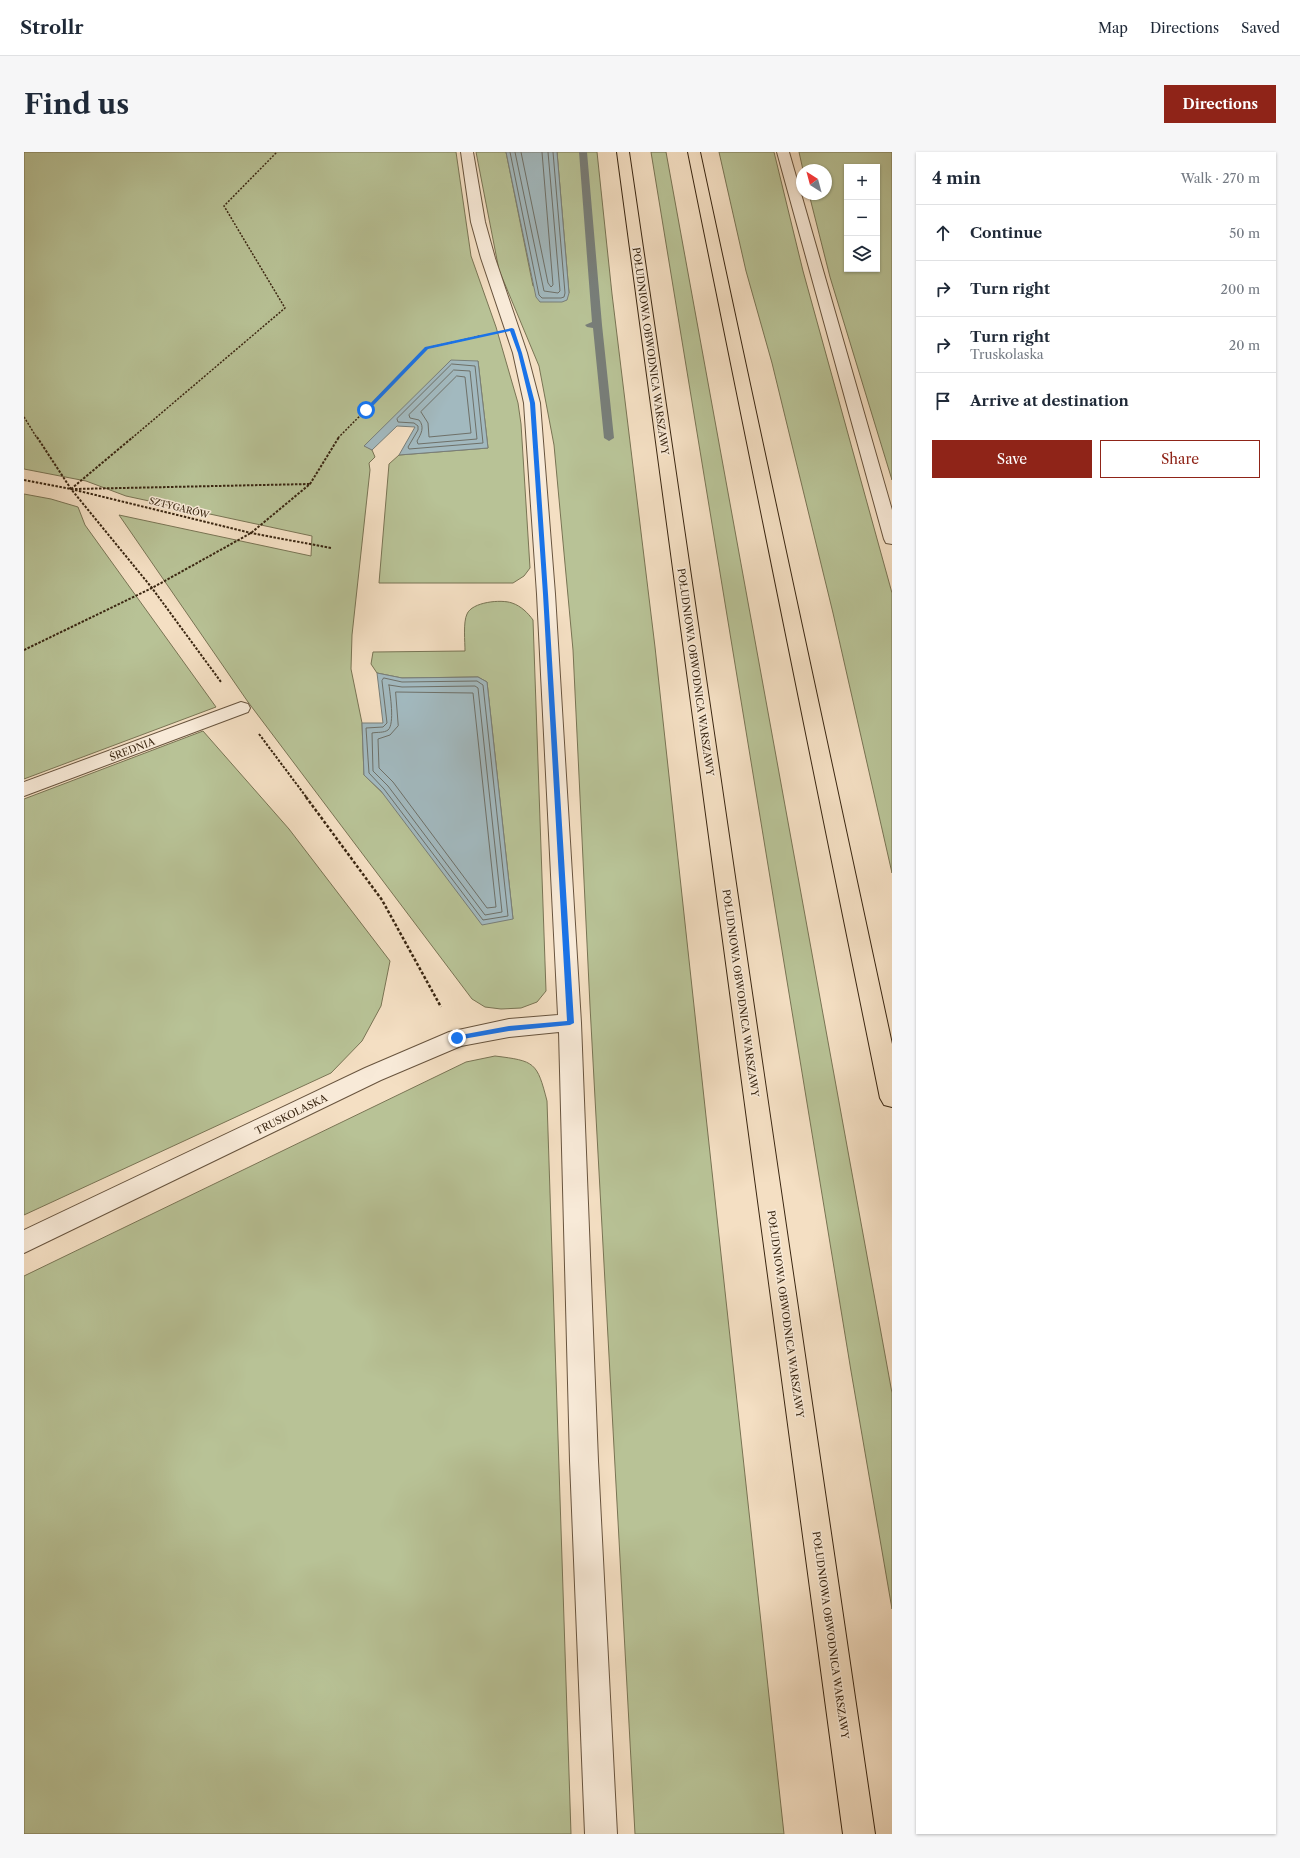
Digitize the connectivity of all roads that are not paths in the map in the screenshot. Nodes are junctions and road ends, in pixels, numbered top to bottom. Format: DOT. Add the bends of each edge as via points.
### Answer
graph roads {
  1 [pos="467,152"];
  2 [pos="623,152"];
  3 [pos="694,152"];
  4 [pos="783,152"];
  5 [pos="892,539"];
  6 [pos="241,708"];
  7 [pos="24,789"];
  8 [pos="570,1023"];
  9 [pos="892,1098"];
  10 [pos="24,1242"];
  11 [pos="601,1834"];
  12 [pos="859,1834"];
  1 -- 8 [label="street" via="478,222 520,353 532,403"];
  2 -- 12 [label="highway, POŁUDNIOWA OBWODNICA WARSZAWY"];
  3 -- 9 [label="highway"];
  4 -- 5 [label="street"];
  6 -- 7 [label="street, ŚREDNIA"];
  8 -- 10 [label="street, TRUSKOLASKA" via="509,1028 457,1038 373,1074"];
  8 -- 11 [label="street" via="584,1461"];
}
